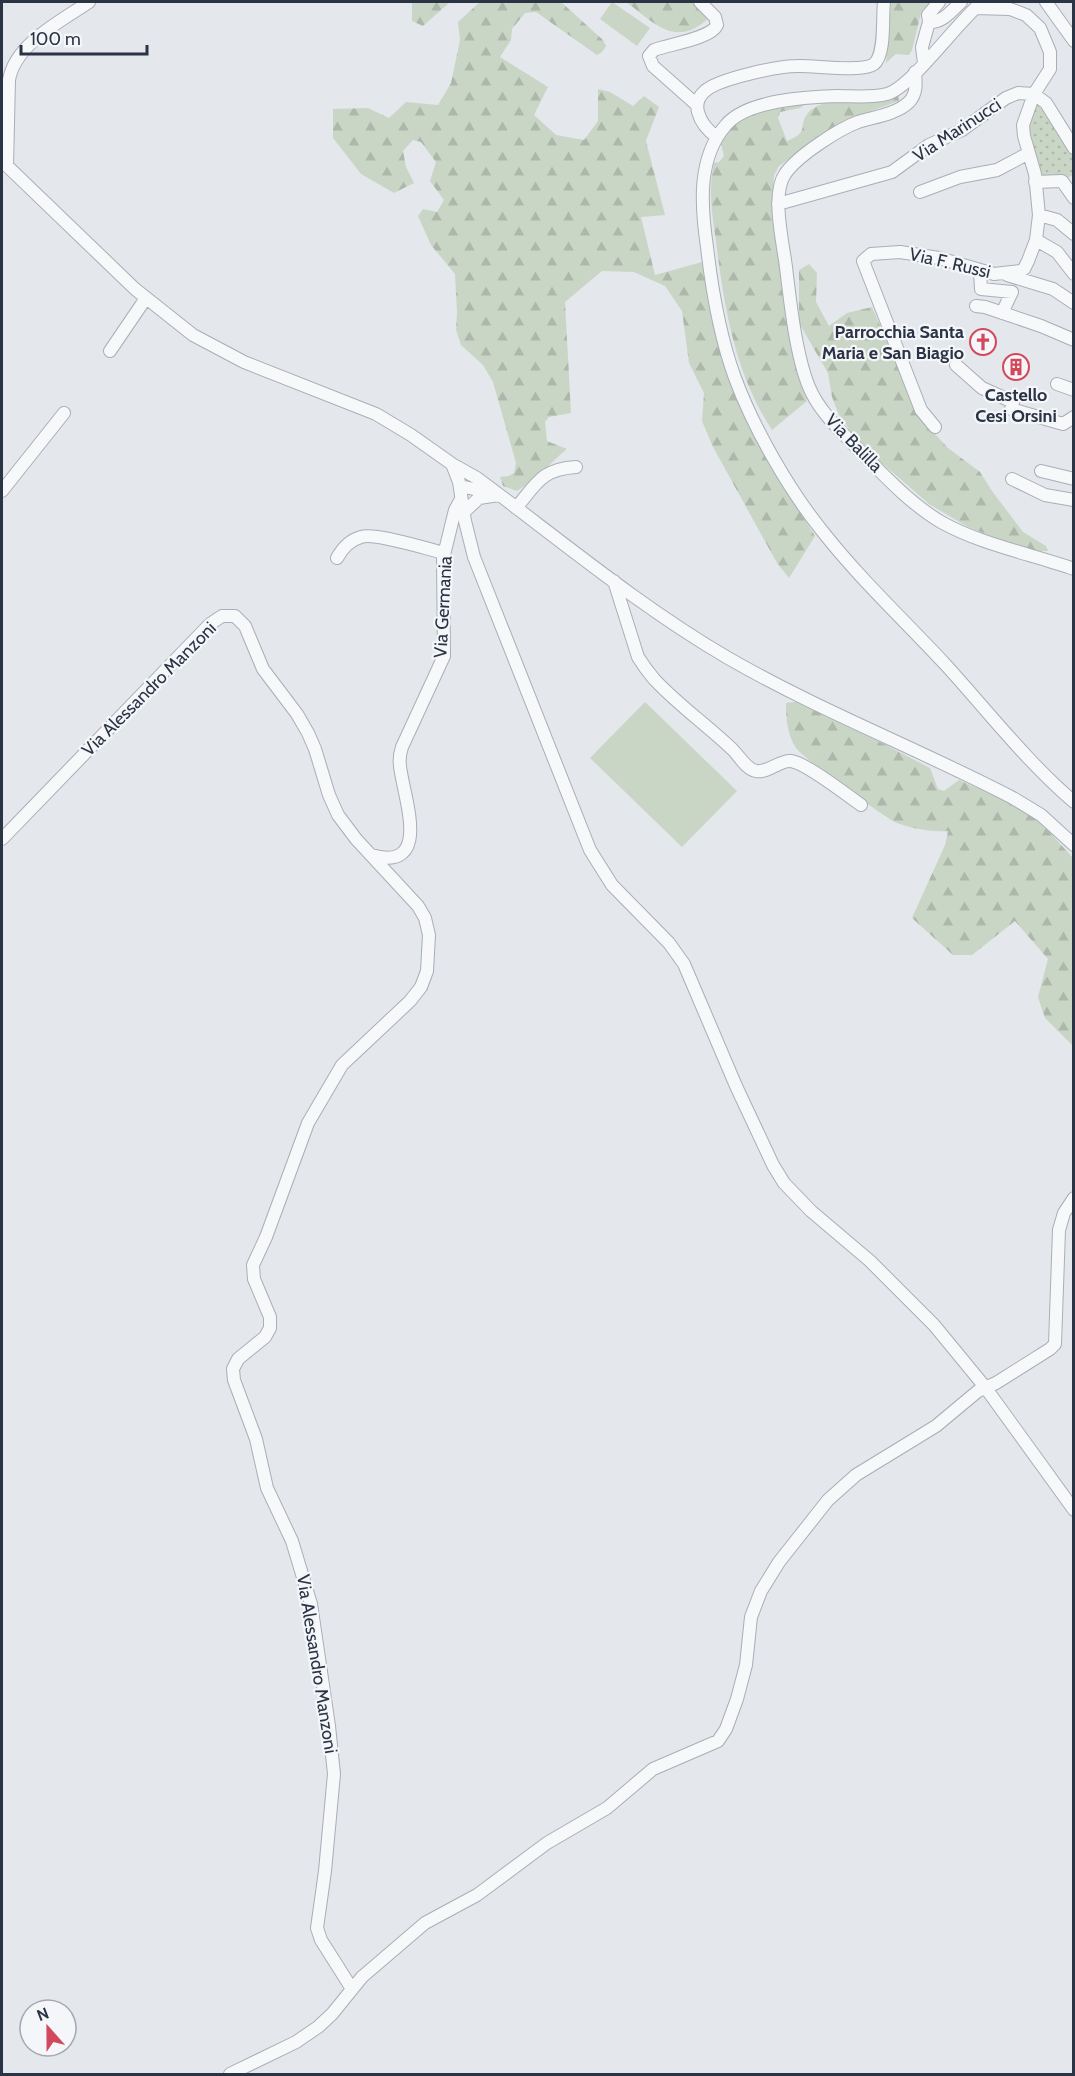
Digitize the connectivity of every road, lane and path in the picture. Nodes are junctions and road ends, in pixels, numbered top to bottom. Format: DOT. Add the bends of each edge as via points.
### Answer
graph roads {
  1 [pos="89,2"];
  2 [pos="700,2"];
  3 [pos="884,2"];
  4 [pos="939,2"];
  5 [pos="961,2"];
  6 [pos="1046,2"];
  7 [pos="978,5"];
  8 [pos="929,21"];
  9 [pos="1074,41"];
  10 [pos="924,63"];
  11 [pos="915,72"];
  12 [pos="1034,94"];
  13 [pos="697,105"];
  14 [pos="717,137"];
  15 [pos="1074,148"];
  16 [pos="1029,153"];
  17 [pos="4,163"];
  18 [pos="1035,182"];
  19 [pos="920,192"];
  20 [pos="1074,198"];
  21 [pos="778,204"];
  22 [pos="1039,214"];
  23 [pos="1074,234"];
  24 [pos="1036,240"];
  25 [pos="980,271"];
  26 [pos="1006,274"];
  27 [pos="1074,274"];
  28 [pos="146,298"];
  29 [pos="1074,303"];
  30 [pos="976,306"];
  31 [pos="1002,313"];
  32 [pos="1074,340"];
  33 [pos="110,351"];
  34 [pos="956,365"];
  35 [pos="1074,379"];
  36 [pos="1057,384"];
  37 [pos="1074,390"];
  38 [pos="64,413"];
  39 [pos="1074,417"];
  40 [pos="935,426"];
  41 [pos="452,464"];
  42 [pos="576,467"];
  43 [pos="1041,471"];
  44 [pos="1012,478"];
  45 [pos="1074,479"];
  46 [pos="484,483"];
  47 [pos="2,491"];
  48 [pos="460,492"];
  49 [pos="499,495"];
  50 [pos="1074,500"];
  51 [pos="516,508"];
  52 [pos="463,513"];
  53 [pos="444,553"];
  54 [pos="337,558"];
  55 [pos="1074,569"];
  56 [pos="614,580"];
  57 [pos="1074,802"];
  58 [pos="861,805"];
  59 [pos="2,839"];
  60 [pos="1074,845"];
  61 [pos="370,855"];
  62 [pos="1074,1198"];
  63 [pos="985,1387"];
  64 [pos="1074,1510"];
  65 [pos="352,1989"];
  66 [pos="230,2074"];
  1 -- 17 [label="street" via="32,43 12,66"];
  2 -- 13 [label="street" via="716,19 715,30 654,50 649,56 653,66"];
  3 -- 13 [label="street" via="881,44 873,64 860,68 773,69 715,84 702,94"];
  4 -- 8 [label="street" via="928,15"];
  5 -- 8 [label="street" via="936,22"];
  6 -- 9 [label="street"];
  7 -- 10 [label="street"];
  7 -- 12 [label="street" via="1014,10 1040,28 1051,63"];
  8 -- 10 [label="street" via="922,47"];
  10 -- 11 [label="street"];
  11 -- 14 [label="street" via="901,87 884,94 813,97 751,109 734,117"];
  11 -- 21 [label="street" via="916,88 909,102 849,126 792,165 780,184"];
  12 -- 15 [label="street" via="1046,103"];
  12 -- 16 [label="street" via="1023,125"];
  12 -- 21 [label="street, Via Marinucci" via="1018,93 1006,98 962,130 889,173"];
  13 -- 14 [label="street" via="704,126"];
  14 -- 57 [label="street" via="703,182 706,246 729,359 757,426 823,532"];
  16 -- 18 [label="street"];
  16 -- 19 [label="street" via="997,170"];
  17 -- 28 [label="street"];
  18 -- 20 [label="street" via="1062,181"];
  18 -- 22 [label="street"];
  21 -- 55 [label="street, Via Balilla" via="801,362 811,392 825,414 907,496 939,520 968,534"];
  22 -- 23 [label="street" via="1057,220"];
  22 -- 24 [label="street"];
  24 -- 26 [label="street" via="1024,269"];
  24 -- 27 [label="street" via="1057,252"];
  25 -- 26 [label="street, Via F. Russi"];
  25 -- 31 [label="street" via="981,289 1012,292"];
  25 -- 40 [label="street, Via F. Russi" via="939,258 900,252 871,254 863,261 921,410"];
  26 -- 29 [label="street, Via F. Russi" via="1053,289"];
  28 -- 33 [label="street"];
  28 -- 41 [label="street" via="185,329 222,351 376,414"];
  30 -- 31 [label="street"];
  31 -- 32 [label="street"];
  34 -- 39 [label="street" via="982,388 1012,402 1011,409 1063,424"];
  35 -- 37 [label="street"];
  36 -- 37 [label="street"];
  38 -- 47 [label="street"];
  41 -- 46 [label="street"];
  41 -- 48 [label="street"];
  42 -- 51 [label="street" via="547,473"];
  43 -- 45 [label="street"];
  44 -- 50 [label="street" via="1045,495"];
  46 -- 48 [label="street" via="470,480"];
  46 -- 49 [label="street"];
  48 -- 49 [label="street" via="484,490"];
  48 -- 52 [label="street"];
  48 -- 53 [label="street, Via Germania"];
  49 -- 51 [label="street"];
  49 -- 52 [label="street" via="479,498"];
  51 -- 56 [label="street"];
  52 -- 63 [label="street" via="477,564 590,850 612,885 669,944 690,975 777,1171 805,1205 870,1261 934,1325"];
  53 -- 54 [label="street" via="366,536 350,542"];
  53 -- 61 [label="street, Via Germania" via="444,656 400,757 410,841 395,856"];
  56 -- 58 [label="street" via="645,669 748,766 757,771 792,761"];
  56 -- 60 [label="street" via="694,637 765,678 1013,798 1041,815"];
  59 -- 61 [label="street, Via Alessandro Manzoni" via="210,624 230,615 243,622 263,669 301,721 334,807"];
  61 -- 65 [label="street, Via Alessandro Manzoni" via="422,912 429,935 427,971 414,996 339,1068 308,1123 253,1265 270,1328 238,1359 232,1372 254,1431 267,1488 292,1541 311,1604 334,1774 317,1931"];
  62 -- 63 [label="street" via="1059,1230 1055,1344 999,1382"];
  63 -- 64 [label="street"];
  63 -- 65 [label="street" via="941,1422 842,1486 779,1562 755,1604 737,1699 718,1741 654,1769 603,1811 552,1840 477,1895 425,1923"];
  65 -- 66 [label="street" via="328,2019 307,2036"];
}
